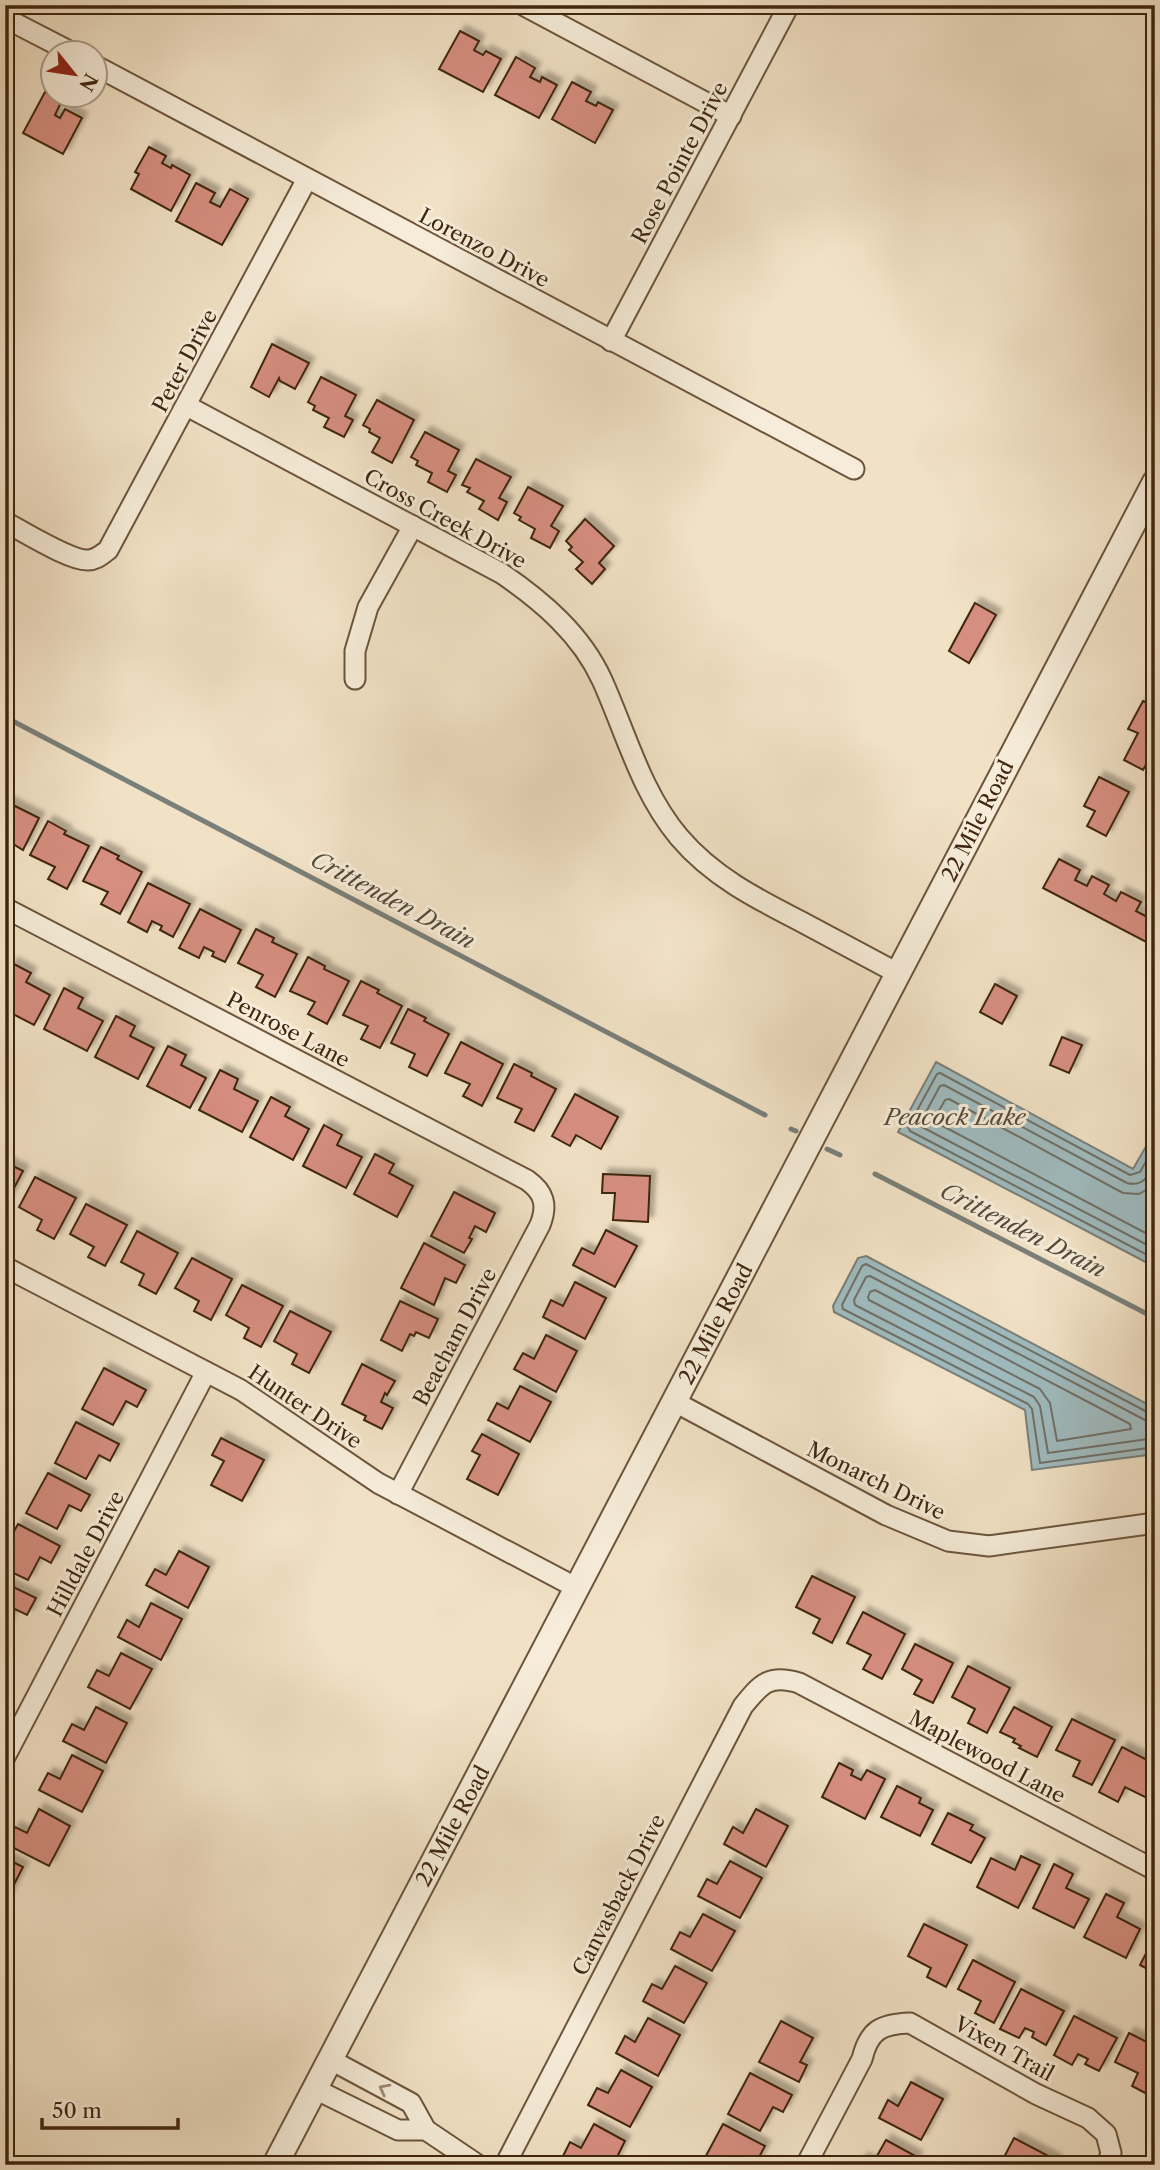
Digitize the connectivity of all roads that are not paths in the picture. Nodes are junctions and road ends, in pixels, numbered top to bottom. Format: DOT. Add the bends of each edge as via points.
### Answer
graph roads {
  1 [pos="523,5"];
  2 [pos="789,5"];
  3 [pos="5,18"];
  4 [pos="44,38"];
  5 [pos="108,72"];
  6 [pos="731,116"];
  7 [pos="307,179"];
  8 [pos="611,341"];
  9 [pos="187,406"];
  10 [pos="853,470"];
  11 [pos="1153,491"];
  12 [pos="5,522"];
  13 [pos="413,526"];
  14 [pos="355,679"];
  15 [pos="5,908"];
  16 [pos="899,974"];
  17 [pos="545,1198"];
  18 [pos="5,1267"];
  19 [pos="206,1372"];
  20 [pos="675,1402"];
  21 [pos="398,1494"];
  22 [pos="1155,1524"];
  23 [pos="577,1588"];
  24 [pos="799,1683"];
  25 [pos="5,1757"];
  26 [pos="1155,1870"];
  27 [pos="331,2060"];
  28 [pos="315,2089"];
  29 [pos="426,2130"];
  30 [pos="275,2165"];
  31 [pos="478,2165"];
  32 [pos="505,2165"];
  33 [pos="806,2165"];
  34 [pos="1107,2165"];
  1 -- 6 [label="street"];
  2 -- 6 [label="street, Rose Pointe Drive"];
  3 -- 4 [label="street"];
  5 -- 7 [label="street, Lorenzo Drive"];
  6 -- 8 [label="street, Rose Pointe Drive"];
  7 -- 8 [label="street, Lorenzo Drive"];
  7 -- 9 [label="street, Peter Drive"];
  8 -- 10 [label="street, Lorenzo Drive"];
  9 -- 12 [label="street, Peter Drive" via="114,540 97,559 72,557"];
  9 -- 13 [label="street, Cross Creek Drive"];
  11 -- 16 [label="street, 22 Mile Road"];
  13 -- 14 [label="street" via="368,607 355,651"];
  13 -- 16 [label="street, Cross Creek Drive" via="512,581 568,629 601,678 661,813 698,858 746,892"];
  15 -- 17 [label="street, Penrose Lane" via="527,1180"];
  16 -- 20 [label="street, 22 Mile Road"];
  17 -- 21 [label="street, Beacham Drive" via="540,1224"];
  18 -- 19 [label="street, Hunter Drive"];
  19 -- 21 [label="street, Hunter Drive" via="241,1390"];
  19 -- 25 [label="street, Hilldale Drive"];
  20 -- 22 [label="street, Monarch Drive" via="886,1515 948,1541 989,1546"];
  20 -- 23 [label="street, 22 Mile Road"];
  21 -- 23 [label="street, Hunter Drive"];
  23 -- 27 [label="street, 22 Mile Road"];
  24 -- 26 [label="street, Maplewood Lane"];
  24 -- 32 [label="street, Canvasback Drive" via="769,1680 743,1706"];
  27 -- 28 [label="street, 22 Mile Road"];
  29 -- 27 [label="street, one-way" via="411,2103"];
  28 -- 29 [label="street" via="398,2130"];
  28 -- 30 [label="street, 22 Mile Road"];
  29 -- 31 [label="street"];
  33 -- 34 [label="street, Vixen Trail" via="866,2043 877,2029 895,2023 909,2023 1088,2118 1106,2134 1111,2152"];
}
